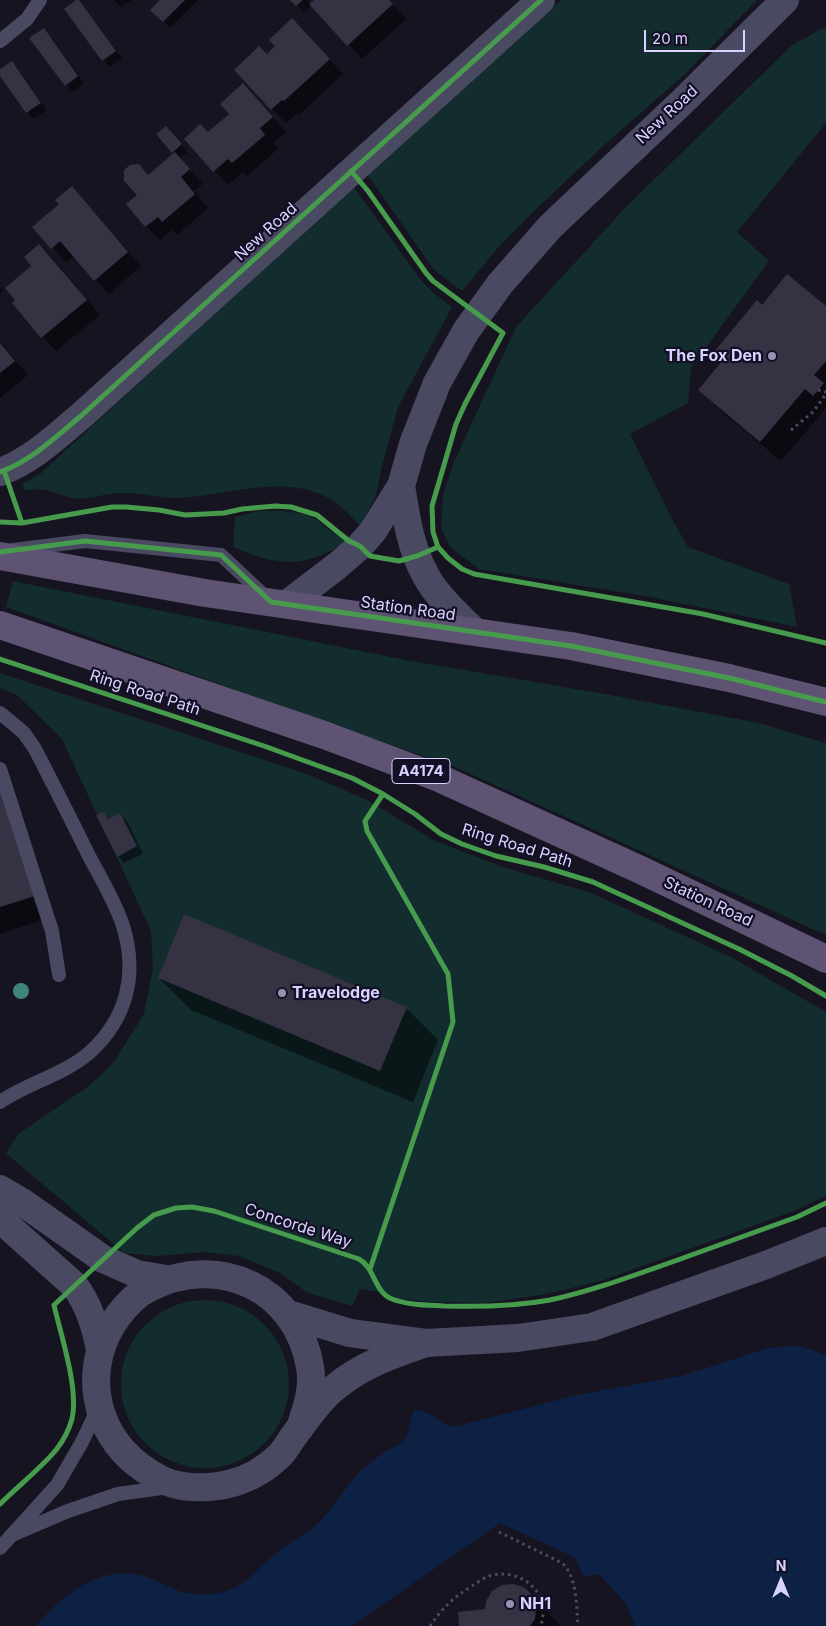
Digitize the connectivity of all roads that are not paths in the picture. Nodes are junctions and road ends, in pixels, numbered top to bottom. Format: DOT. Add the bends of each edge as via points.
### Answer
graph roads {
  1 [pos="40,0"];
  2 [pos="541,0"];
  3 [pos="785,0"];
  4 [pos="0,41"];
  5 [pos="0,472"];
  6 [pos="401,486"];
  7 [pos="0,552"];
  8 [pos="0,556"];
  9 [pos="279,603"];
  10 [pos="0,624"];
  11 [pos="474,631"];
  12 [pos="826,702"];
  13 [pos="0,713"];
  14 [pos="0,769"];
  15 [pos="826,959"];
  16 [pos="59,975"];
  17 [pos="0,1102"];
  18 [pos="0,1189"];
  19 [pos="0,1219"];
  20 [pos="826,1241"];
  21 [pos="166,1279"];
  22 [pos="288,1314"];
  23 [pos="426,1343"];
  24 [pos="100,1349"];
  25 [pos="99,1406"];
  26 [pos="300,1428"];
  27 [pos="180,1486"];
  28 [pos="12,1535"];
  29 [pos="0,1548"];
  1 -- 4 [label="lane" via="27,19"];
  2 -- 5 [label="street, New Road" via="82,415 25,460"];
  3 -- 6 [label="street, New Road" via="550,227 500,284 466,331 437,383 423,415"];
  6 -- 9 [label="street, New Road" via="360,546 337,566"];
  6 -- 11 [label="street, New Road" via="408,525 424,573 436,591"];
  7 -- 9 [label="lane" via="85,540 221,555"];
  8 -- 9 [label="main road, Station Road" via="156,585"];
  9 -- 11 [label="main road, Station Road"];
  10 -- 15 [label="main road, Station Road / A4174" via="324,734 439,778"];
  11 -- 12 [label="main road, Station Road" via="668,665"];
  13 -- 17 [label="lane" via="24,733 36,749 116,909 130,958 130,977 124,1003 106,1035 69,1067"];
  14 -- 16 [label="lane" via="52,931"];
  18 -- 21 [label="street" via="103,1259 137,1274"];
  19 -- 24 [label="street" via="75,1286 90,1314"];
  20 -- 23 [label="street" via="592,1326 518,1338"];
  21 -- 22 [label="street" via="199,1273 232,1277 263,1291"];
  21 -- 24 [label="street" via="144,1290 125,1307 110,1326"];
  22 -- 23 [label="street" via="350,1333"];
  22 -- 26 [label="street" via="303,1340 310,1369 310,1400"];
  23 -- 26 [label="street" via="372,1362 332,1390"];
  24 -- 25 [label="street" via="96,1378"];
  25 -- 27 [label="street" via="110,1434 128,1458 152,1475"];
  25 -- 28 [label="lane" via="57,1485"];
  26 -- 27 [label="street" via="279,1457 250,1478 216,1487"];
  27 -- 28 [label="lane" via="118,1494"];
  28 -- 29 [label="lane"];
}
